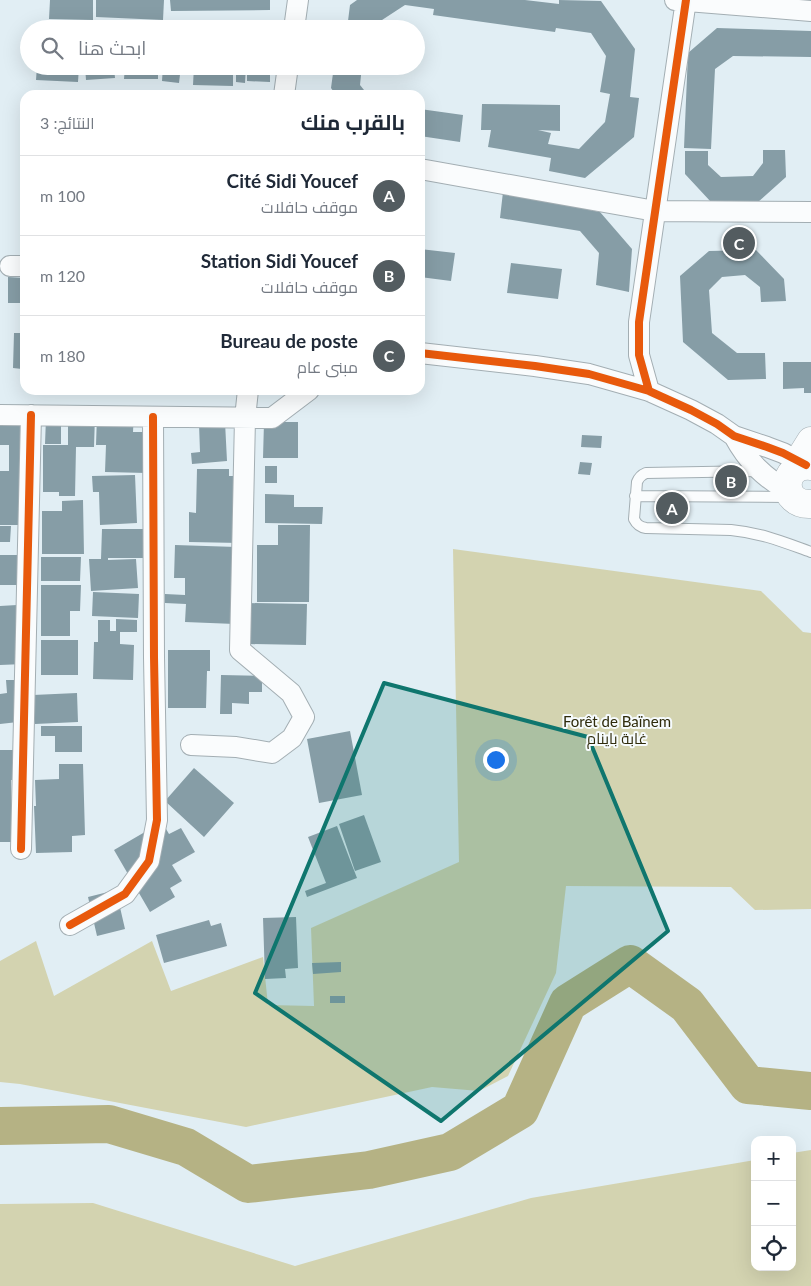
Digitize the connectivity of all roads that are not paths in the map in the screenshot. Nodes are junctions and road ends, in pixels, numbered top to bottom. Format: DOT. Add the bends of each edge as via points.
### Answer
graph roads {
  1 [pos="298,0"];
  2 [pos="682,1"];
  3 [pos="811,11"];
  4 [pos="295,20"];
  5 [pos="287,75"];
  6 [pos="285,90"];
  7 [pos="425,170"];
  8 [pos="656,211"];
  9 [pos="811,212"];
  10 [pos="425,354"];
  11 [pos="649,391"];
  12 [pos="247,395"];
  13 [pos="302,395"];
  14 [pos="0,415"];
  15 [pos="31,415"];
  16 [pos="153,417"];
  17 [pos="245,418"];
  18 [pos="734,436"];
  19 [pos="759,471"];
  20 [pos="802,482"];
  21 [pos="635,496"];
  22 [pos="811,552"];
  23 [pos="191,745"];
  24 [pos="21,849"];
  25 [pos="70,925"];
  1 -- 4 [label="street"];
  2 -- 3 [label="street"];
  2 -- 8 [label="street"];
  5 -- 6 [label="street"];
  7 -- 8 [label="street"];
  8 -- 9 [label="street"];
  8 -- 11 [label="street" via="639,322 639,355"];
  10 -- 11 [label="street" via="589,374"];
  11 -- 18 [label="street" via="717,424"];
  12 -- 17 [label="street"];
  13 -- 17 [label="street" via="272,418"];
  14 -- 15 [label="street"];
  15 -- 16 [label="street"];
  15 -- 24 [label="street"];
  16 -- 17 [label="street"];
  16 -- 25 [label="street" via="157,820 148,861 125,894"];
  17 -- 23 [label="street" via="240,650 291,693 304,717 292,738 272,753"];
  18 -- 19 [label="street"];
  18 -- 20 [label="street" via="767,447"];
  19 -- 20 [label="street" via="776,484"];
  19 -- 21 [label="lane" via="646,473 639,477"];
  20 -- 21 [label="lane"];
  21 -- 22 [label="lane" via="634,520 641,528 731,530 771,537"];
}
